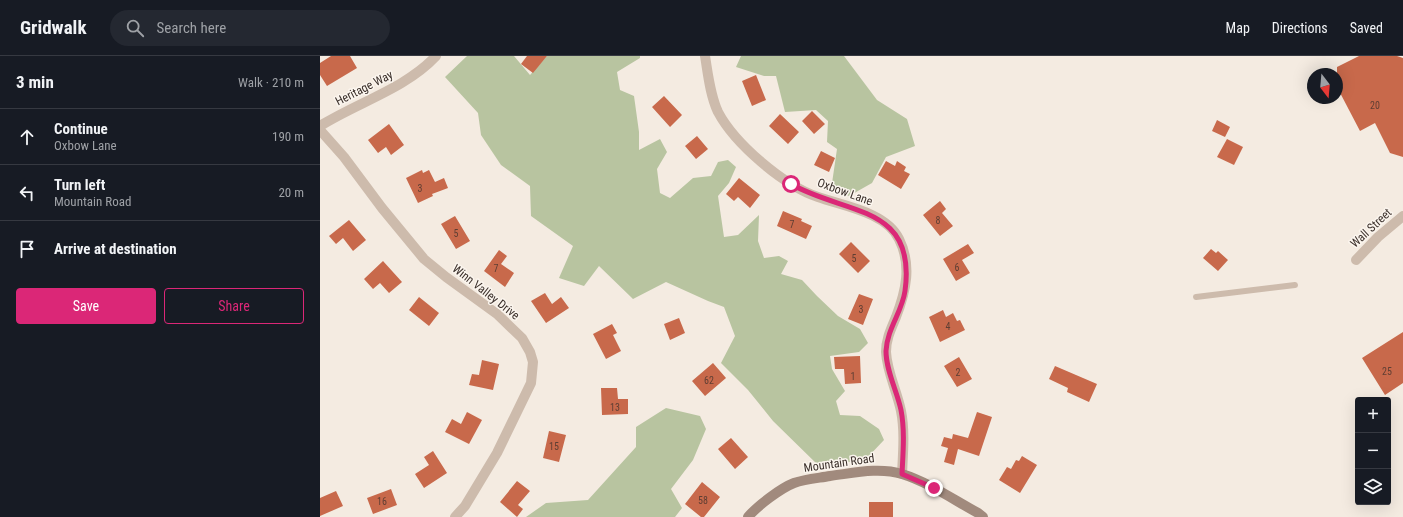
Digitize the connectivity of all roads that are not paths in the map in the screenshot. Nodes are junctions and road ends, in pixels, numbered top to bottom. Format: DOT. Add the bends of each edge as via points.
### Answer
graph roads {
  1 [pos="436,56"];
  2 [pos="705,56"];
  3 [pos="320,126"];
  4 [pos="320,130"];
  5 [pos="1403,216"];
  6 [pos="1356,260"];
  7 [pos="1295,285"];
  8 [pos="1196,297"];
  9 [pos="902,474"];
  10 [pos="455,517"];
  11 [pos="748,517"];
  12 [pos="982,517"];
  1 -- 3 [label="street, Heritage Way" via="405,81"];
  2 -- 9 [label="street, Oxbow Lane" via="711,91 718,112 749,150 791,184 876,217 899,238 907,280 905,294 889,334 886,353 901,411"];
  4 -- 10 [label="street, Winn Valley Drive" via="424,259 497,314 522,338 530,352 533,362 531,383 497,452 465,506"];
  5 -- 6 [label="street, Wall Street"];
  7 -- 8 [label="lane"];
  9 -- 11 [label="street, Mountain Road" via="883,470 858,472 794,483"];
  9 -- 12 [label="street, Mountain Road" via="934,488"];
}
